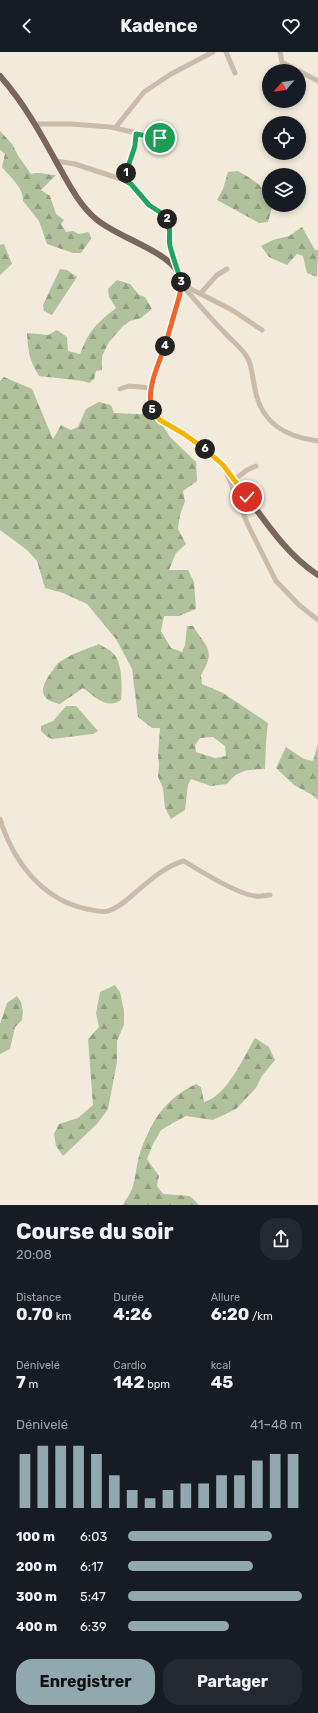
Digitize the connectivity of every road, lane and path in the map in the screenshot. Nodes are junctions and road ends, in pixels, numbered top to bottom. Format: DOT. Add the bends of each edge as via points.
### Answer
graph roads {
  1 [pos="213,52"];
  2 [pos="226,52"];
  3 [pos="280,52"];
  4 [pos="286,64"];
  5 [pos="235,73"];
  6 [pos="306,75"];
  7 [pos="0,76"];
  8 [pos="318,81"];
  9 [pos="35,124"];
  10 [pos="115,128"];
  11 [pos="136,134"];
  12 [pos="160,138"];
  13 [pos="56,161"];
  14 [pos="124,180"];
  15 [pos="227,269"];
  16 [pos="176,270"];
  17 [pos="181,284"];
  18 [pos="200,294"];
  19 [pos="262,330"];
  20 [pos="152,388"];
  21 [pos="120,389"];
  22 [pos="318,441"];
  23 [pos="223,465"];
  24 [pos="256,466"];
  25 [pos="234,480"];
  26 [pos="318,575"];
  27 [pos="318,620"];
  28 [pos="0,819"];
  29 [pos="270,895"];
  1 -- 10 [label="street" via="171,74 144,92"];
  2 -- 5 [label="street"];
  3 -- 4 [label="street" via="282,62"];
  6 -- 8 [label="street"];
  7 -- 9 [label="main road" via="20,100"];
  9 -- 10 [label="street"];
  9 -- 13 [label="main road"];
  10 -- 11 [label="street"];
  11 -- 12 [label="street"];
  11 -- 14 [label="street" via="135,146"];
  13 -- 14 [label="street" via="75,164"];
  13 -- 16 [label="main road" via="86,210 114,232 168,260"];
  14 -- 16 [label="street" via="131,184 149,205 166,216 170,224 170,246"];
  15 -- 18 [label="street" via="217,275"];
  16 -- 17 [label="main road"];
  17 -- 18 [label="street"];
  17 -- 20 [label="main road"];
  17 -- 22 [label="street" via="211,320 247,356 253,372 258,403 267,419 283,431"];
  18 -- 19 [label="street" via="232,310"];
  20 -- 21 [label="street" via="129,386"];
  20 -- 23 [label="main road" via="150,402 160,420 208,451"];
  23 -- 25 [label="main road"];
  23 -- 27 [label="street" via="248,525 276,581 298,605"];
  24 -- 25 [label="street"];
  25 -- 26 [label="main road" via="284,544"];
  28 -- 29 [label="street" via="17,857 32,876 57,899 74,906 107,912 124,903 175,863 184,861 235,889 254,896"];
}
